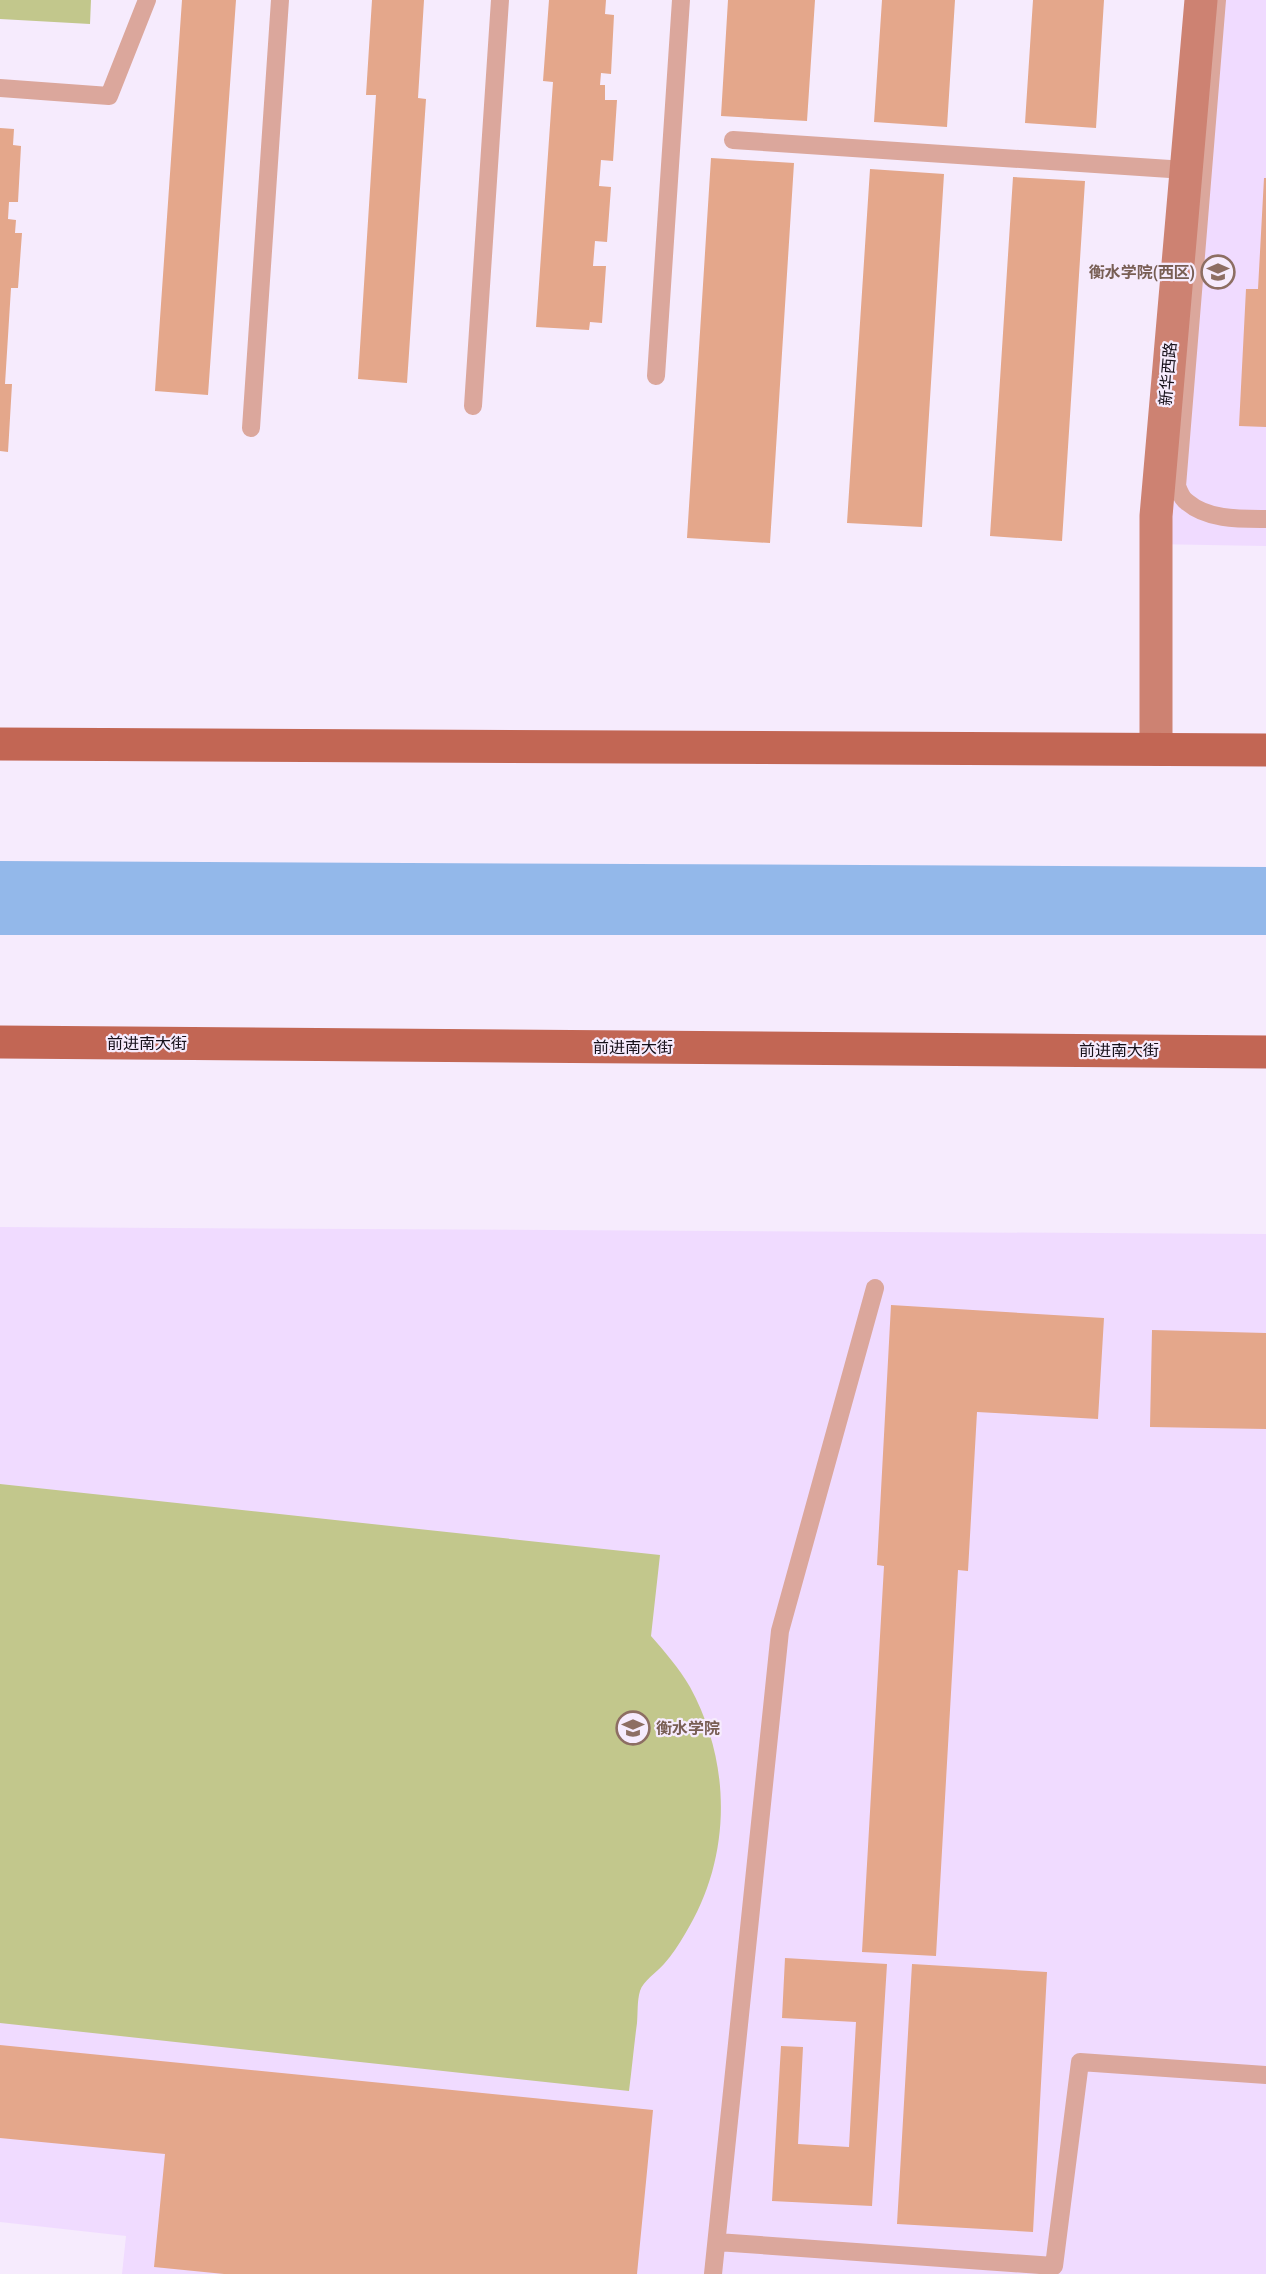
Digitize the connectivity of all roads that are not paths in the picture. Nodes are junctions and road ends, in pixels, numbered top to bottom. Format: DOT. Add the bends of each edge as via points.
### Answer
graph roads {
  1 [pos="147,0"];
  2 [pos="280,0"];
  3 [pos="500,0"];
  4 [pos="681,0"];
  5 [pos="1201,0"];
  6 [pos="1217,0"];
  7 [pos="0,88"];
  8 [pos="733,140"];
  9 [pos="1185,170"];
  10 [pos="656,376"];
  11 [pos="473,406"];
  12 [pos="251,428"];
  13 [pos="1266,519"];
  14 [pos="0,744"];
  15 [pos="1156,750"];
  16 [pos="1266,750"];
  17 [pos="0,1042"];
  18 [pos="1266,1052"];
  19 [pos="875,1288"];
  20 [pos="1266,2075"];
  21 [pos="717,2242"];
  22 [pos="713,2274"];
  1 -- 7 [label="lane" via="110,96"];
  2 -- 12 [label="lane"];
  3 -- 11 [label="lane"];
  4 -- 10 [label="lane"];
  5 -- 9 [label="street, 新华西路"];
  6 -- 13 [label="lane" via="1177,486 1185,501 1201,511 1229,519"];
  8 -- 9 [label="lane"];
  9 -- 15 [label="street, 新华西路" via="1156,516"];
  14 -- 15 [label="main road"];
  15 -- 16 [label="main road"];
  17 -- 18 [label="main road, 前进南大街"];
  19 -- 21 [label="lane" via="780,1631"];
  20 -- 21 [label="lane" via="1080,2062 1054,2266"];
  21 -- 22 [label="lane"];
}
